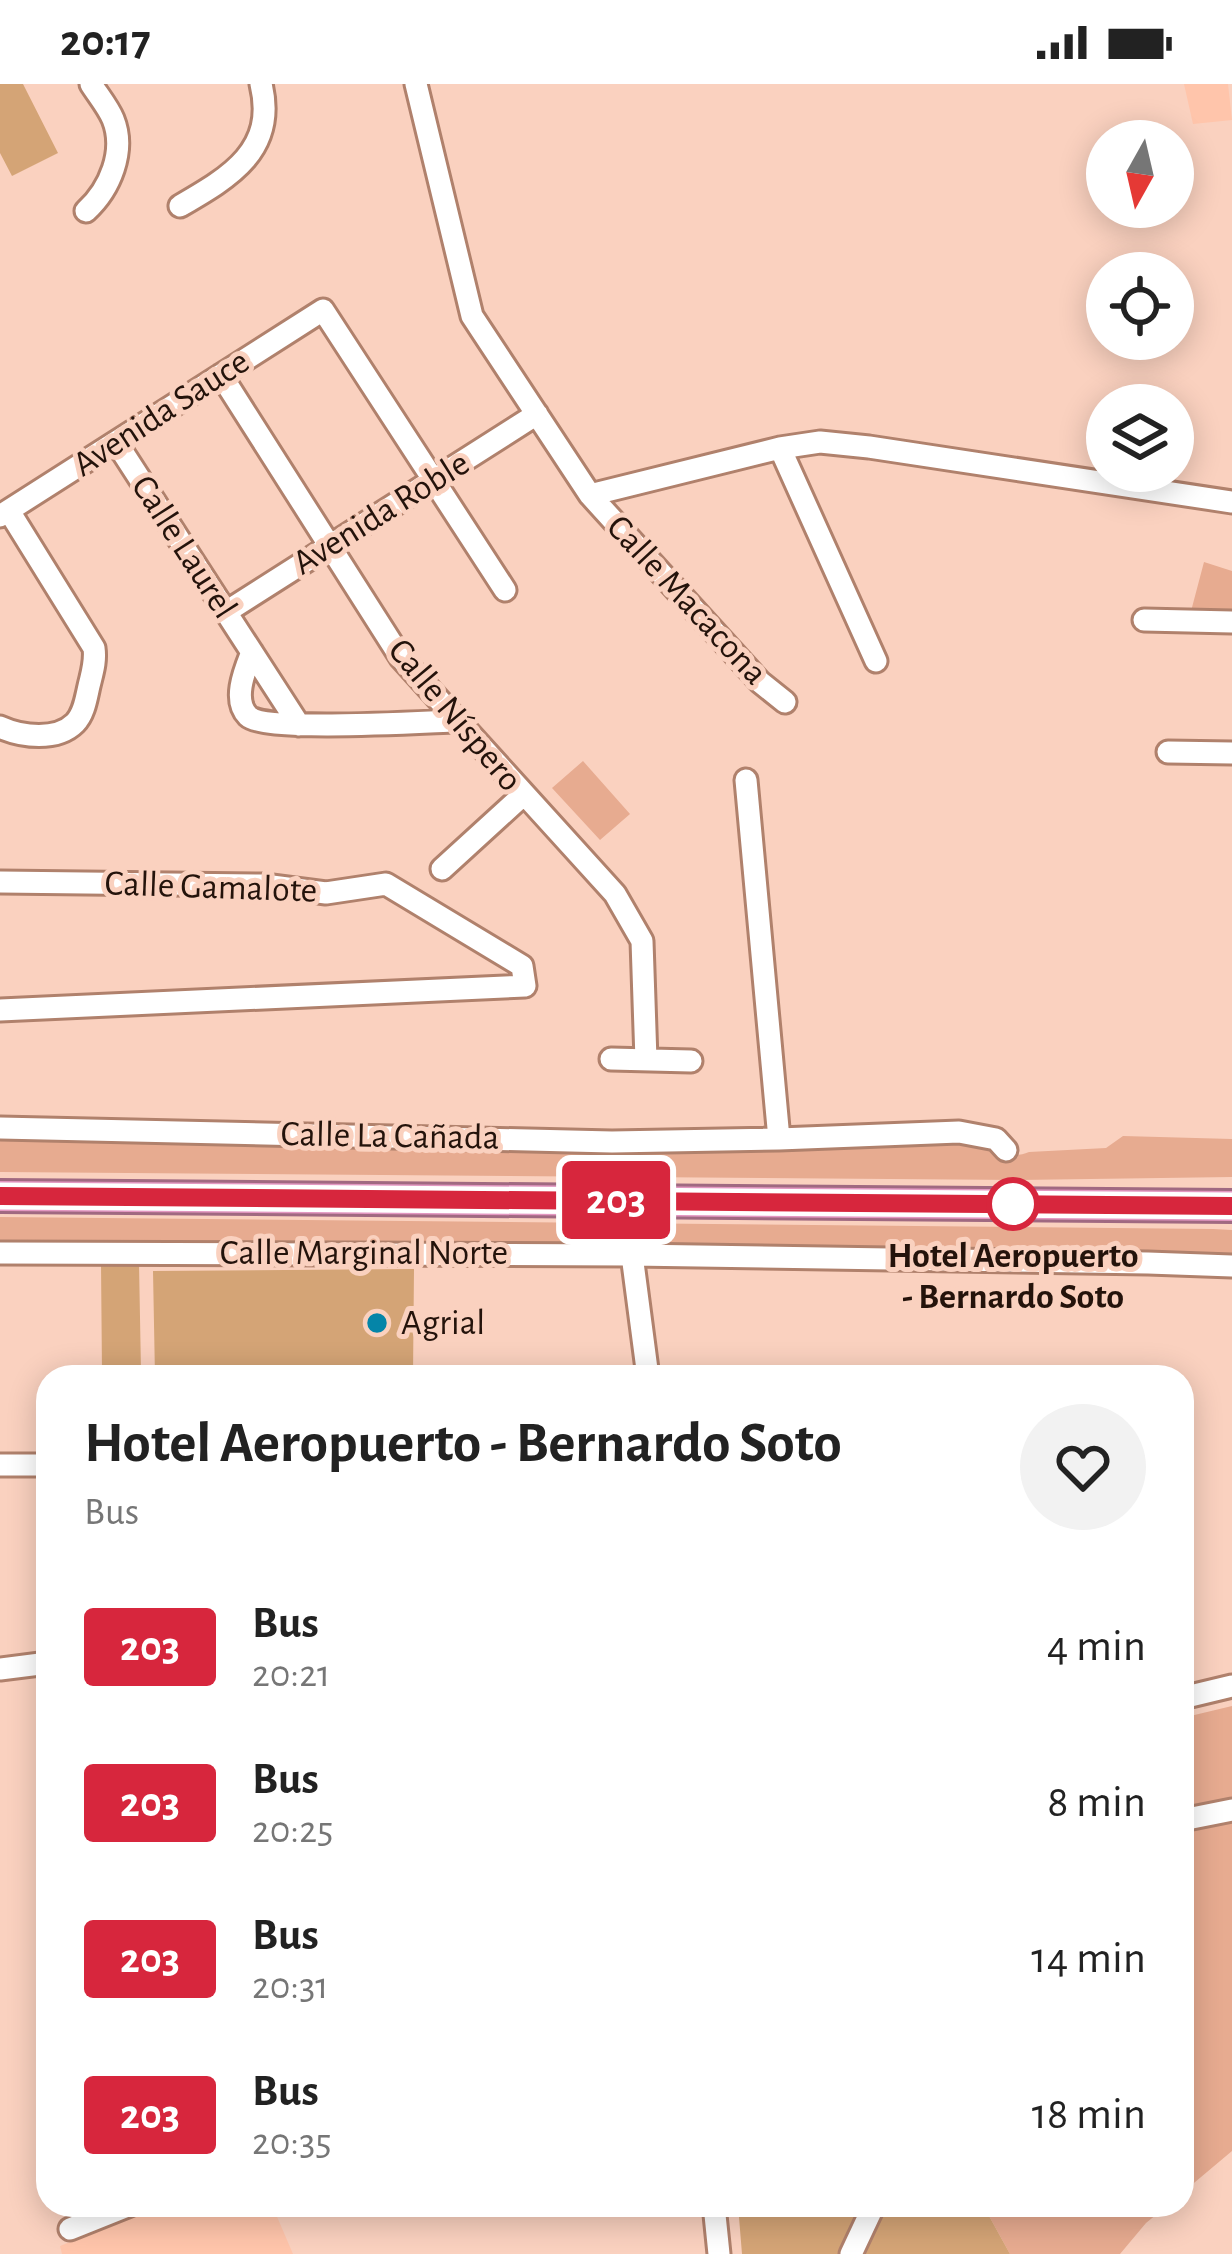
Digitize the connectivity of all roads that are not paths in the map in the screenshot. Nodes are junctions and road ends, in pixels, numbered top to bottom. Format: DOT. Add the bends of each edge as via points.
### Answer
graph roads {
  1 [pos="92,84"];
  2 [pos="261,84"];
  3 [pos="416,84"];
  4 [pos="180,206"];
  5 [pos="86,211"];
  6 [pos="221,375"];
  7 [pos="537,414"];
  8 [pos="116,442"];
  9 [pos="780,448"];
  10 [pos="434,479"];
  11 [pos="590,495"];
  12 [pos="1232,502"];
  13 [pos="4,514"];
  14 [pos="328,545"];
  15 [pos="505,590"];
  16 [pos="226,612"];
  17 [pos="1144,620"];
  18 [pos="1232,622"];
  19 [pos="252,652"];
  20 [pos="876,661"];
  21 [pos="785,703"];
  22 [pos="456,721"];
  23 [pos="298,725"];
  24 [pos="0,728"];
  25 [pos="1168,752"];
  26 [pos="1232,753"];
  27 [pos="746,780"];
  28 [pos="523,795"];
  29 [pos="442,869"];
  30 [pos="0,882"];
  31 [pos="0,1010"];
  32 [pos="611,1059"];
  33 [pos="646,1060"];
  34 [pos="691,1061"];
  35 [pos="0,1128"];
  36 [pos="779,1139"];
  37 [pos="1006,1150"];
  38 [pos="0,1196"];
  39 [pos="1232,1206"];
  40 [pos="0,1252"];
  41 [pos="632,1255"];
  42 [pos="1232,1266"];
  43 [pos="646,1365"];
  44 [pos="0,1465"];
  45 [pos="36,1465"];
  46 [pos="36,1665"];
  47 [pos="0,1669"];
  48 [pos="1232,1686"];
  49 [pos="1194,1695"];
  50 [pos="1232,1810"];
  51 [pos="1194,1818"];
  52 [pos="100,2217"];
  53 [pos="715,2217"];
  54 [pos="868,2217"];
  55 [pos="70,2229"];
  56 [pos="718,2254"];
  57 [pos="851,2254"];
  1 -- 5 [label="street" via="118,141 101,197"];
  2 -- 4 [label="street" via="267,110 254,148 241,166"];
  3 -- 7 [label="street, Calle Macacona" via="472,316"];
  6 -- 8 [label="street, Avenida Sauce"];
  6 -- 10 [label="street, Avenida Sauce" via="323,310"];
  6 -- 14 [label="street, Calle Níspero"];
  7 -- 10 [label="street, Avenida Roble"];
  7 -- 11 [label="street, Calle Macacona"];
  8 -- 13 [label="street, Avenida Sauce"];
  8 -- 16 [label="street, Calle Laurel"];
  9 -- 11 [label="street"];
  9 -- 12 [label="street" via="869,447"];
  9 -- 20 [label="street"];
  10 -- 14 [label="street, Avenida Roble"];
  10 -- 15 [label="street"];
  11 -- 21 [label="street, Calle Macacona"];
  13 -- 24 [label="street" via="95,657 73,726 32,735"];
  14 -- 16 [label="street, Avenida Roble"];
  14 -- 22 [label="street, Calle Níspero" via="401,658"];
  16 -- 19 [label="street, Calle Laurel"];
  17 -- 18 [label="street"];
  19 -- 23 [label="street, Calle Laurel"];
  19 -- 23 [label="street, Calle Laurel" via="243,710 263,724"];
  22 -- 23 [label="street, Calle Laurel"];
  22 -- 28 [label="street, Calle Níspero"];
  25 -- 26 [label="street"];
  27 -- 36 [label="street"];
  28 -- 29 [label="street"];
  28 -- 33 [label="street, Calle Níspero" via="615,894 642,941"];
  30 -- 31 [label="street, Calle Gamalote" via="326,893 386,884 522,966 525,986"];
  32 -- 33 [label="street"];
  33 -- 34 [label="street"];
  35 -- 36 [label="street, Calle La Cañada"];
  36 -- 37 [label="street, Calle La Cañada" via="959,1132 995,1139"];
  38 -- 39 [label="highway"];
  40 -- 41 [label="street, Calle Marginal Norte"];
  41 -- 42 [label="street, Calle Marginal Norte"];
  41 -- 43 [label="street"];
  44 -- 45 [label="street"];
  46 -- 47 [label="street"];
  48 -- 49 [label="street"];
  50 -- 51 [label="street"];
  52 -- 55 [label="street"];
  53 -- 56 [label="street"];
  54 -- 57 [label="street"];
}
